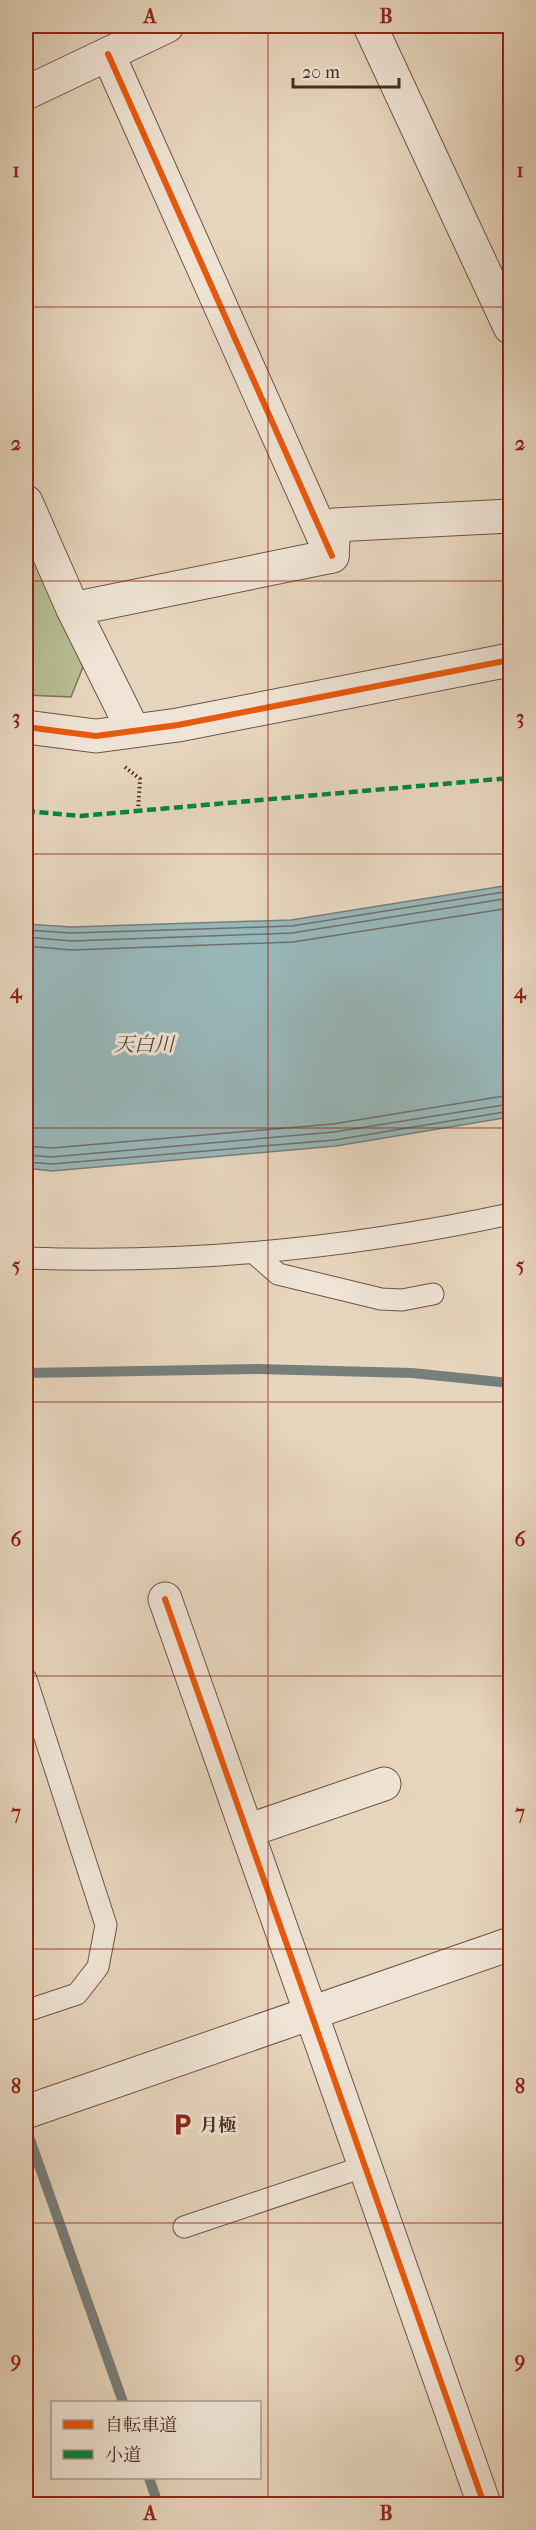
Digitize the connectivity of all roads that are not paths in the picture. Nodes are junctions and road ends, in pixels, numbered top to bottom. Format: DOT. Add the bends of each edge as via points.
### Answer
graph roads {
  1 [pos="167,26"];
  2 [pos="370,26"];
  3 [pos="108,54"];
  4 [pos="26,93"];
  5 [pos="510,327"];
  6 [pos="26,502"];
  7 [pos="510,516"];
  8 [pos="332,556"];
  9 [pos="73,609"];
  10 [pos="510,660"];
  11 [pos="26,727"];
  12 [pos="133,730"];
  13 [pos="510,1214"];
  14 [pos="254,1253"];
  15 [pos="26,1258"];
  16 [pos="433,1294"];
  17 [pos="165,1599"];
  18 [pos="26,1679"];
  19 [pos="384,1784"];
  20 [pos="247,1832"];
  21 [pos="510,1944"];
  22 [pos="26,2011"];
  23 [pos="311,2013"];
  24 [pos="26,2112"];
  25 [pos="366,2166"];
  26 [pos="184,2227"];
  27 [pos="484,2505"];
  1 -- 3 [label="street"];
  2 -- 5 [label="street"];
  3 -- 4 [label="street"];
  3 -- 8 [label="street"];
  6 -- 9 [label="street"];
  7 -- 8 [label="street" via="334,525"];
  8 -- 9 [label="street"];
  9 -- 12 [label="street"];
  10 -- 12 [label="street" via="178,725"];
  11 -- 12 [label="street" via="96,736"];
  13 -- 14 [label="lane" via="455,1226"];
  14 -- 15 [label="lane"];
  14 -- 16 [label="lane" via="278,1274 381,1299 402,1300"];
  17 -- 20 [label="street"];
  18 -- 22 [label="lane" via="106,1925 98,1967 77,1994"];
  19 -- 20 [label="street"];
  20 -- 23 [label="street"];
  21 -- 23 [label="street"];
  23 -- 24 [label="street"];
  23 -- 25 [label="street"];
  25 -- 26 [label="lane"];
  25 -- 27 [label="street"];
}
